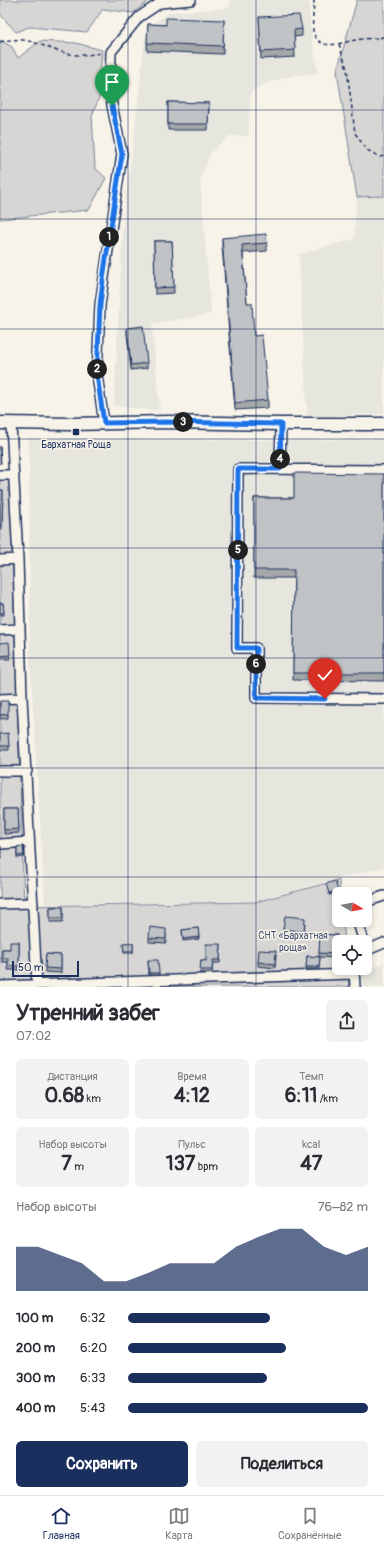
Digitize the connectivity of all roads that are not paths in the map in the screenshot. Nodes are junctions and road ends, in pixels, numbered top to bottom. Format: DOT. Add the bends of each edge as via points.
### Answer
graph roads {
  1 [pos="191,0"];
  2 [pos="6,423"];
  3 [pos="104,423"];
  4 [pos="281,424"];
  5 [pos="384,424"];
  6 [pos="280,469"];
  7 [pos="384,470"];
  8 [pos="0,475"];
  9 [pos="14,475"];
  10 [pos="18,559"];
  11 [pos="0,560"];
  12 [pos="20,629"];
  13 [pos="0,630"];
  14 [pos="22,698"];
  15 [pos="0,699"];
  16 [pos="384,699"];
  17 [pos="27,771"];
  18 [pos="0,772"];
  19 [pos="30,842"];
  20 [pos="0,844"];
  21 [pos="384,896"];
  22 [pos="372,900"];
  23 [pos="33,903"];
  24 [pos="0,904"];
  25 [pos="384,943"];
  26 [pos="372,946"];
  27 [pos="332,972"];
  28 [pos="354,975"];
  29 [pos="37,985"];
  30 [pos="0,986"];
  31 [pos="355,987"];
  1 -- 3 [label="lane" via="160,4 139,16 111,52 112,106 122,154 100,305 97,375"];
  2 -- 3 [label="main road"];
  2 -- 9 [label="lane"];
  3 -- 4 [label="main road"];
  4 -- 5 [label="main road"];
  4 -- 6 [label="lane"];
  6 -- 7 [label="lane"];
  6 -- 16 [label="lane" via="238,469 237,648 256,648 256,698"];
  8 -- 9 [label="lane"];
  9 -- 10 [label="lane"];
  10 -- 11 [label="lane"];
  10 -- 12 [label="lane"];
  12 -- 13 [label="lane"];
  12 -- 14 [label="lane"];
  14 -- 15 [label="lane"];
  14 -- 17 [label="lane"];
  17 -- 18 [label="lane"];
  17 -- 19 [label="lane"];
  19 -- 20 [label="lane"];
  19 -- 23 [label="lane"];
  21 -- 22 [label="lane"];
  23 -- 24 [label="lane"];
  23 -- 29 [label="lane"];
  25 -- 26 [label="lane"];
  27 -- 29 [label="lane"];
  28 -- 31 [label="lane"];
  29 -- 30 [label="lane"];
}
